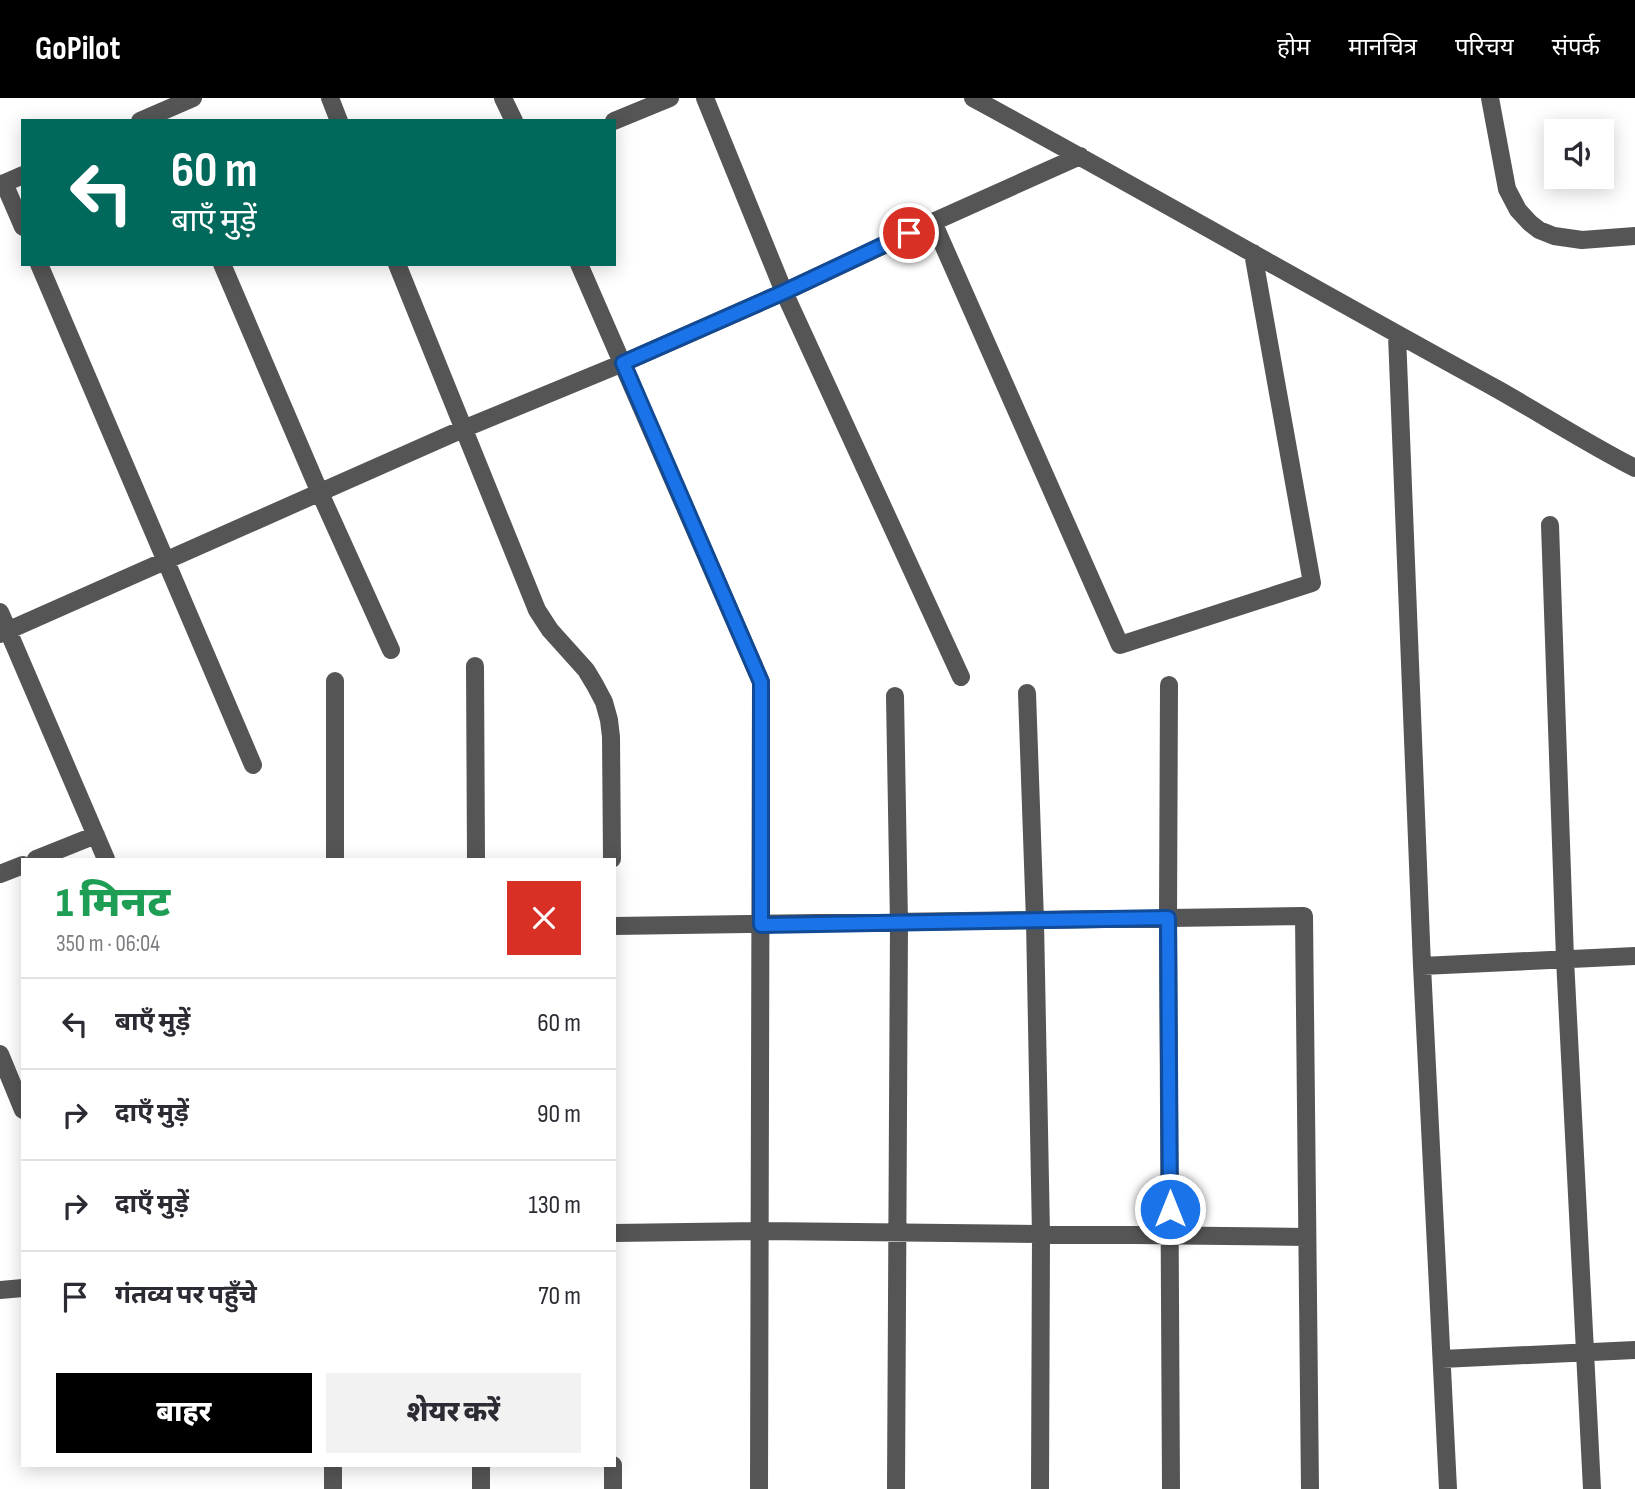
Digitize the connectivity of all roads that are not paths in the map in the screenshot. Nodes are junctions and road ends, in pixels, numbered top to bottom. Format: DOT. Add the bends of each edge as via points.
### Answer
graph roads {
  1 [pos="193,98"];
  2 [pos="330,98"];
  3 [pos="503,98"];
  4 [pos="670,98"];
  5 [pos="705,98"];
  6 [pos="973,98"];
  7 [pos="1490,98"];
  8 [pos="158,117"];
  9 [pos="338,119"];
  10 [pos="513,119"];
  11 [pos="616,120"];
  12 [pos="1080,156"];
  13 [pos="21,176"];
  14 [pos="2,184"];
  15 [pos="933,222"];
  16 [pos="21,223"];
  17 [pos="1635,236"];
  18 [pos="1253,253"];
  19 [pos="40,266"];
  20 [pos="223,266"];
  21 [pos="398,266"];
  22 [pos="580,266"];
  23 [pos="784,292"];
  24 [pos="1397,335"];
  25 [pos="623,363"];
  26 [pos="463,429"];
  27 [pos="1635,468"];
  28 [pos="320,493"];
  29 [pos="1550,525"];
  30 [pos="166,560"];
  31 [pos="0,612"];
  32 [pos="4,632"];
  33 [pos="391,650"];
  34 [pos="475,666"];
  35 [pos="961,677"];
  36 [pos="335,681"];
  37 [pos="1169,685"];
  38 [pos="1027,693"];
  39 [pos="895,696"];
  40 [pos="253,765"];
  41 [pos="96,835"];
  42 [pos="38,858"];
  43 [pos="106,858"];
  44 [pos="335,858"];
  45 [pos="476,858"];
  46 [pos="612,858"];
  47 [pos="21,866"];
  48 [pos="0,874"];
  49 [pos="1168,918"];
  50 [pos="1035,920"];
  51 [pos="898,923"];
  52 [pos="761,925"];
  53 [pos="616,926"];
  54 [pos="1635,956"];
  55 [pos="1565,959"];
  56 [pos="1422,966"];
  57 [pos="0,1054"];
  58 [pos="21,1105"];
  59 [pos="760,1231"];
  60 [pos="616,1233"];
  61 [pos="896,1233"];
  62 [pos="1041,1234"];
  63 [pos="1170,1235"];
  64 [pos="1307,1237"];
  65 [pos="21,1288"];
  66 [pos="0,1290"];
  67 [pos="1635,1350"];
  68 [pos="1586,1352"];
  69 [pos="1442,1359"];
  70 [pos="333,1467"];
  71 [pos="481,1467"];
  72 [pos="613,1467"];
  73 [pos="333,1489"];
  74 [pos="481,1489"];
  75 [pos="613,1489"];
  76 [pos="759,1489"];
  77 [pos="896,1489"];
  78 [pos="1040,1489"];
  79 [pos="1171,1489"];
  80 [pos="1310,1489"];
  81 [pos="1448,1489"];
  82 [pos="1592,1489"];
  1 -- 8 [label="street"];
  2 -- 9 [label="street"];
  3 -- 10 [label="street"];
  4 -- 11 [label="street"];
  5 -- 23 [label="street"];
  6 -- 12 [label="street"];
  7 -- 17 [label="street" via="1507,189 1530,223 1554,236 1582,240"];
  12 -- 15 [label="street"];
  12 -- 18 [label="street"];
  13 -- 14 [label="street"];
  14 -- 16 [label="street"];
  15 -- 18 [label="street" via="1120,645 1312,583"];
  15 -- 23 [label="street"];
  18 -- 24 [label="street"];
  19 -- 30 [label="street"];
  20 -- 28 [label="street"];
  21 -- 26 [label="street"];
  22 -- 25 [label="street"];
  23 -- 25 [label="street"];
  23 -- 35 [label="street"];
  24 -- 27 [label="street"];
  24 -- 56 [label="street"];
  25 -- 26 [label="street"];
  25 -- 52 [label="street" via="761,682"];
  26 -- 28 [label="street"];
  26 -- 46 [label="street" via="537,610 586,670 604,702 611,737"];
  28 -- 30 [label="street"];
  28 -- 33 [label="street"];
  29 -- 55 [label="street"];
  30 -- 32 [label="street"];
  30 -- 40 [label="street"];
  31 -- 32 [label="street"];
  32 -- 41 [label="street"];
  34 -- 45 [label="street"];
  36 -- 44 [label="street"];
  37 -- 49 [label="street"];
  38 -- 50 [label="street"];
  39 -- 51 [label="street"];
  41 -- 42 [label="street"];
  41 -- 43 [label="street"];
  47 -- 48 [label="street"];
  49 -- 50 [label="street"];
  49 -- 63 [label="street"];
  49 -- 64 [label="street" via="1304,916"];
  50 -- 51 [label="street"];
  50 -- 62 [label="street"];
  51 -- 52 [label="street"];
  51 -- 61 [label="street"];
  52 -- 53 [label="street"];
  52 -- 59 [label="street"];
  54 -- 55 [label="street"];
  55 -- 56 [label="street"];
  55 -- 68 [label="street"];
  56 -- 69 [label="street"];
  57 -- 58 [label="street"];
  59 -- 60 [label="street"];
  59 -- 61 [label="street"];
  59 -- 76 [label="street"];
  61 -- 62 [label="street"];
  61 -- 77 [label="street"];
  62 -- 63 [label="street"];
  62 -- 78 [label="street"];
  63 -- 64 [label="street"];
  63 -- 79 [label="street"];
  64 -- 80 [label="street"];
  65 -- 66 [label="street"];
  67 -- 68 [label="street"];
  68 -- 69 [label="street"];
  68 -- 82 [label="street"];
  69 -- 81 [label="street"];
  70 -- 73 [label="street"];
  71 -- 74 [label="street"];
  72 -- 75 [label="street"];
}
